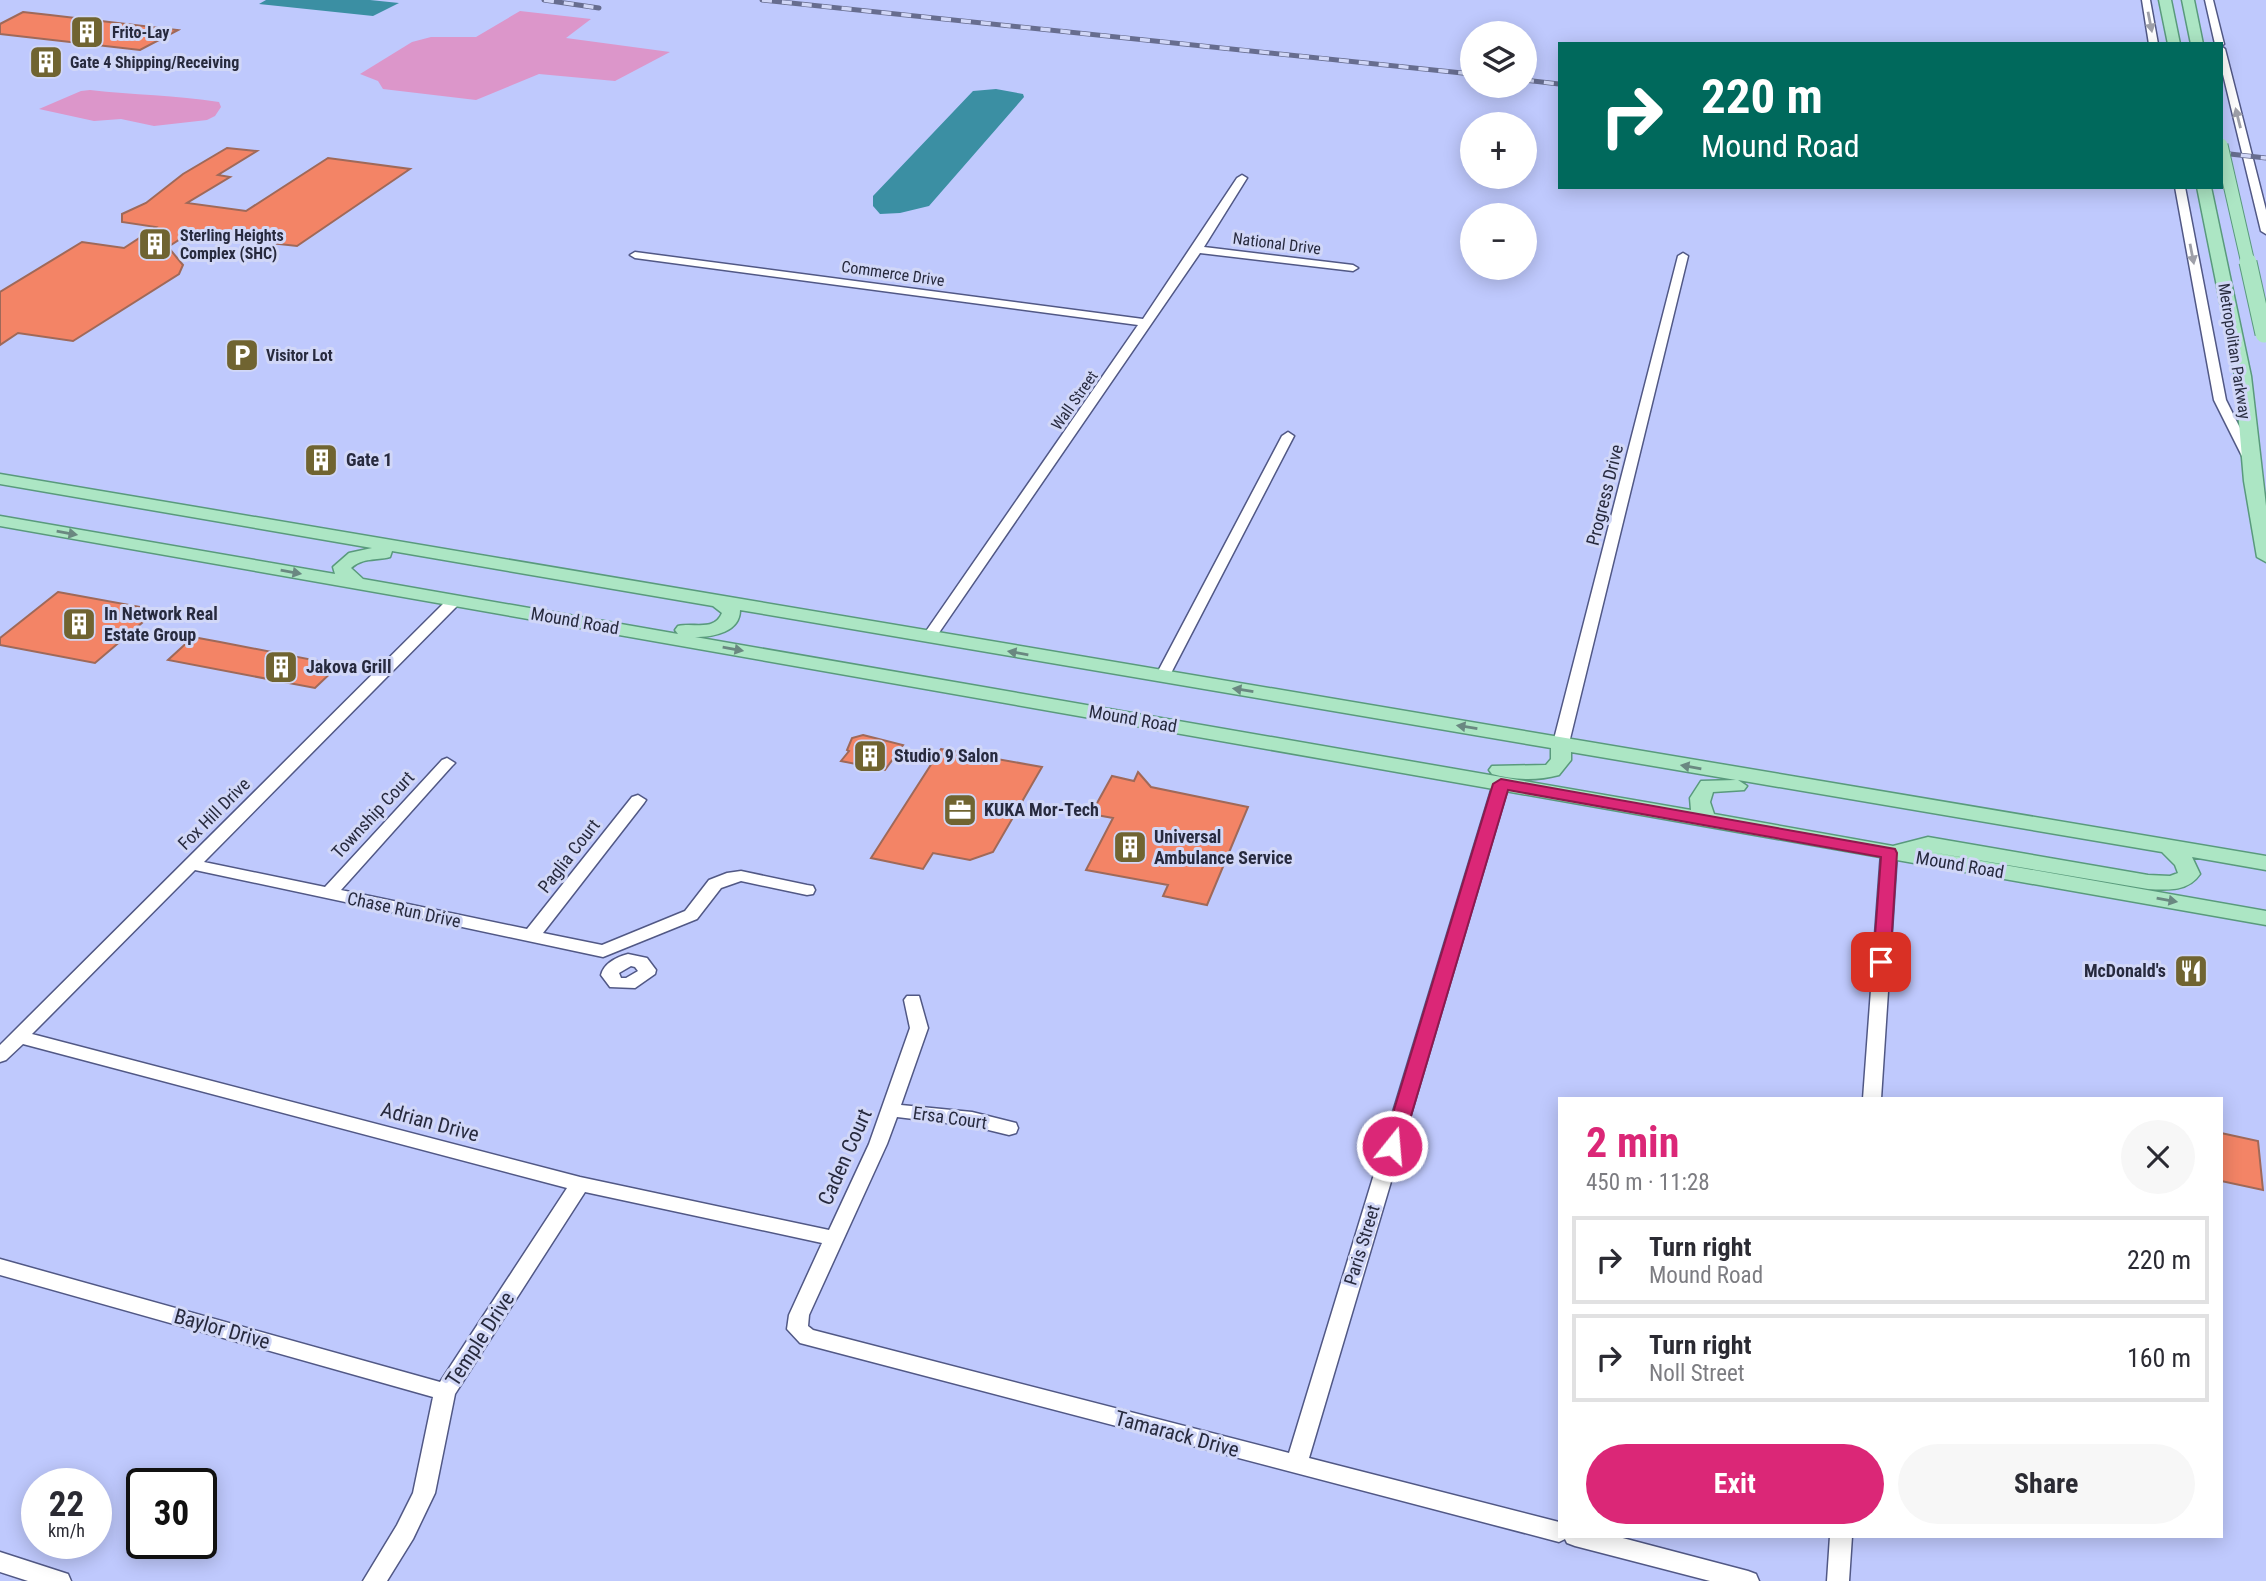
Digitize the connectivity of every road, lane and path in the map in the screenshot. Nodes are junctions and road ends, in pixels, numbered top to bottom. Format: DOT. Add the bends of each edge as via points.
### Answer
graph roads {
  1 [pos="2146,0"];
  2 [pos="2165,0"];
  3 [pos="2209,0"];
  4 [pos="2188,1"];
  5 [pos="2154,42"];
  6 [pos="2174,42"];
  7 [pos="2197,42"];
  8 [pos="2219,42"];
  9 [pos="2223,58"];
  10 [pos="2243,141"];
  11 [pos="2223,143"];
  12 [pos="2223,152"];
  13 [pos="2223,166"];
  14 [pos="2251,173"];
  15 [pos="1242,178"];
  16 [pos="2180,189"];
  17 [pos="2204,189"];
  18 [pos="2265,226"];
  19 [pos="1197,248"];
  20 [pos="635,255"];
  21 [pos="1683,256"];
  22 [pos="1353,268"];
  23 [pos="1146,323"];
  24 [pos="2265,337"];
  25 [pos="1288,436"];
  26 [pos="2251,461"];
  27 [pos="6,482"];
  28 [pos="0,521"];
  29 [pos="2266,557"];
  30 [pos="357,583"];
  31 [pos="656,592"];
  32 [pos="455,600"];
  33 [pos="721,603"];
  34 [pos="929,638"];
  35 [pos="1162,677"];
  36 [pos="1120,717"];
  37 [pos="1561,743"];
  38 [pos="447,763"];
  39 [pos="1501,784"];
  40 [pos="638,800"];
  41 [pos="1707,820"];
  42 [pos="2127,838"];
  43 [pos="2168,846"];
  44 [pos="1889,853"];
  45 [pos="2266,863"];
  46 [pos="191,864"];
  47 [pos="807,890"];
  48 [pos="328,894"];
  49 [pos="2266,918"];
  50 [pos="530,937"];
  51 [pos="613,957"];
  52 [pos="913,1000"];
  53 [pos="19,1037"];
  54 [pos="0,1056"];
  55 [pos="1872,1097"];
  56 [pos="890,1110"];
  57 [pos="1009,1128"];
  58 [pos="580,1184"];
  59 [pos="833,1238"];
  60 [pos="0,1267"];
  61 [pos="797,1329"];
  62 [pos="445,1392"];
  63 [pos="1296,1465"];
  64 [pos="1558,1532"];
  65 [pos="1583,1538"];
  66 [pos="1842,1538"];
  67 [pos="0,1562"];
  68 [pos="60,1581"];
  69 [pos="374,1581"];
  70 [pos="1748,1581"];
  71 [pos="1838,1581"];
  1 -- 5 [label="street, one-way"];
  2 -- 6 [label="main road"];
  3 -- 8 [label="street"];
  4 -- 7 [label="main road"];
  10 -- 9 [label="street, one-way"];
  10 -- 11 [label="street"];
  10 -- 14 [label="street"];
  12 -- 24 [label="main road, Metropolitan Parkway, bridge"];
  13 -- 14 [label="street"];
  14 -- 18 [label="street"];
  15 -- 19 [label="street, Wall Street"];
  16 -- 26 [label="street, one-way" via="2220,400"];
  17 -- 26 [label="main road, Metropolitan Parkway" via="2243,376"];
  19 -- 22 [label="street, National Drive"];
  19 -- 23 [label="street, Wall Street"];
  20 -- 23 [label="street, Commerce Drive"];
  21 -- 37 [label="street, Progress Drive"];
  23 -- 34 [label="street, Wall Street"];
  25 -- 35 [label="street"];
  26 -- 29 [label="main road, Metropolitan Parkway"];
  27 -- 31 [label="main road"];
  28 -- 30 [label="main road, Mound Road, one-way"];
  30 -- 31 [label="main road" via="342,567 371,552 597,590"];
  30 -- 32 [label="main road, Mound Road"];
  31 -- 33 [label="main road"];
  32 -- 33 [label="main road" via="497,597 704,633 719,629 731,617 732,612"];
  32 -- 36 [label="main road, Mound Road, one-way"];
  32 -- 46 [label="street, Fox Hill Drive"];
  33 -- 34 [label="main road"];
  35 -- 34 [label="main road, one-way"];
  37 -- 35 [label="main road, one-way"];
  36 -- 37 [label="main road" via="1201,717 1518,773 1552,771 1561,760"];
  36 -- 39 [label="main road, Mound Road"];
  42 -- 37 [label="main road, one-way"];
  38 -- 48 [label="street, Township Court"];
  39 -- 41 [label="main road, Mound Road"];
  39 -- 63 [label="street, Paris Street"];
  40 -- 50 [label="street, Paglia Court"];
  41 -- 42 [label="main road" via="1699,804 1704,790 1708,785 1732,785 2057,841"];
  41 -- 44 [label="main road, Mound Road"];
  42 -- 43 [label="main road"];
  43 -- 44 [label="main road" via="2188,868 2185,879 2148,881 1928,844"];
  43 -- 45 [label="main road"];
  44 -- 49 [label="main road, Mound Road, one-way"];
  44 -- 55 [label="street"];
  46 -- 48 [label="street, Chase Run Drive"];
  46 -- 53 [label="street, Fox Hill Drive"];
  47 -- 51 [label="street" via="741,876 727,878 715,884 691,915"];
  48 -- 50 [label="street, Chase Run Drive"];
  50 -- 51 [label="street, Chase Run Drive"];
  51 -- 51 [label="street, Chase Run Drive" via="610,975 616,983 642,979 645,965"];
  52 -- 56 [label="street, Caden Court" via="919,1028"];
  53 -- 54 [label="street, Fox Hill Drive"];
  53 -- 58 [label="street, Adrian Drive"];
  56 -- 57 [label="street, Ersa Court" via="972,1118"];
  56 -- 59 [label="street, Caden Court"];
  58 -- 59 [label="street, Adrian Drive"];
  58 -- 62 [label="street, Temple Drive"];
  59 -- 61 [label="street, Caden Court"];
  60 -- 62 [label="street, Baylor Drive"];
  61 -- 63 [label="street, Tamarack Drive" via="807,1337"];
  62 -- 69 [label="street, Temple Drive" via="424,1493"];
  63 -- 64 [label="street, Tamarack Drive"];
  65 -- 70 [label="street"];
  66 -- 71 [label="street"];
  67 -- 68 [label="street"];
}
